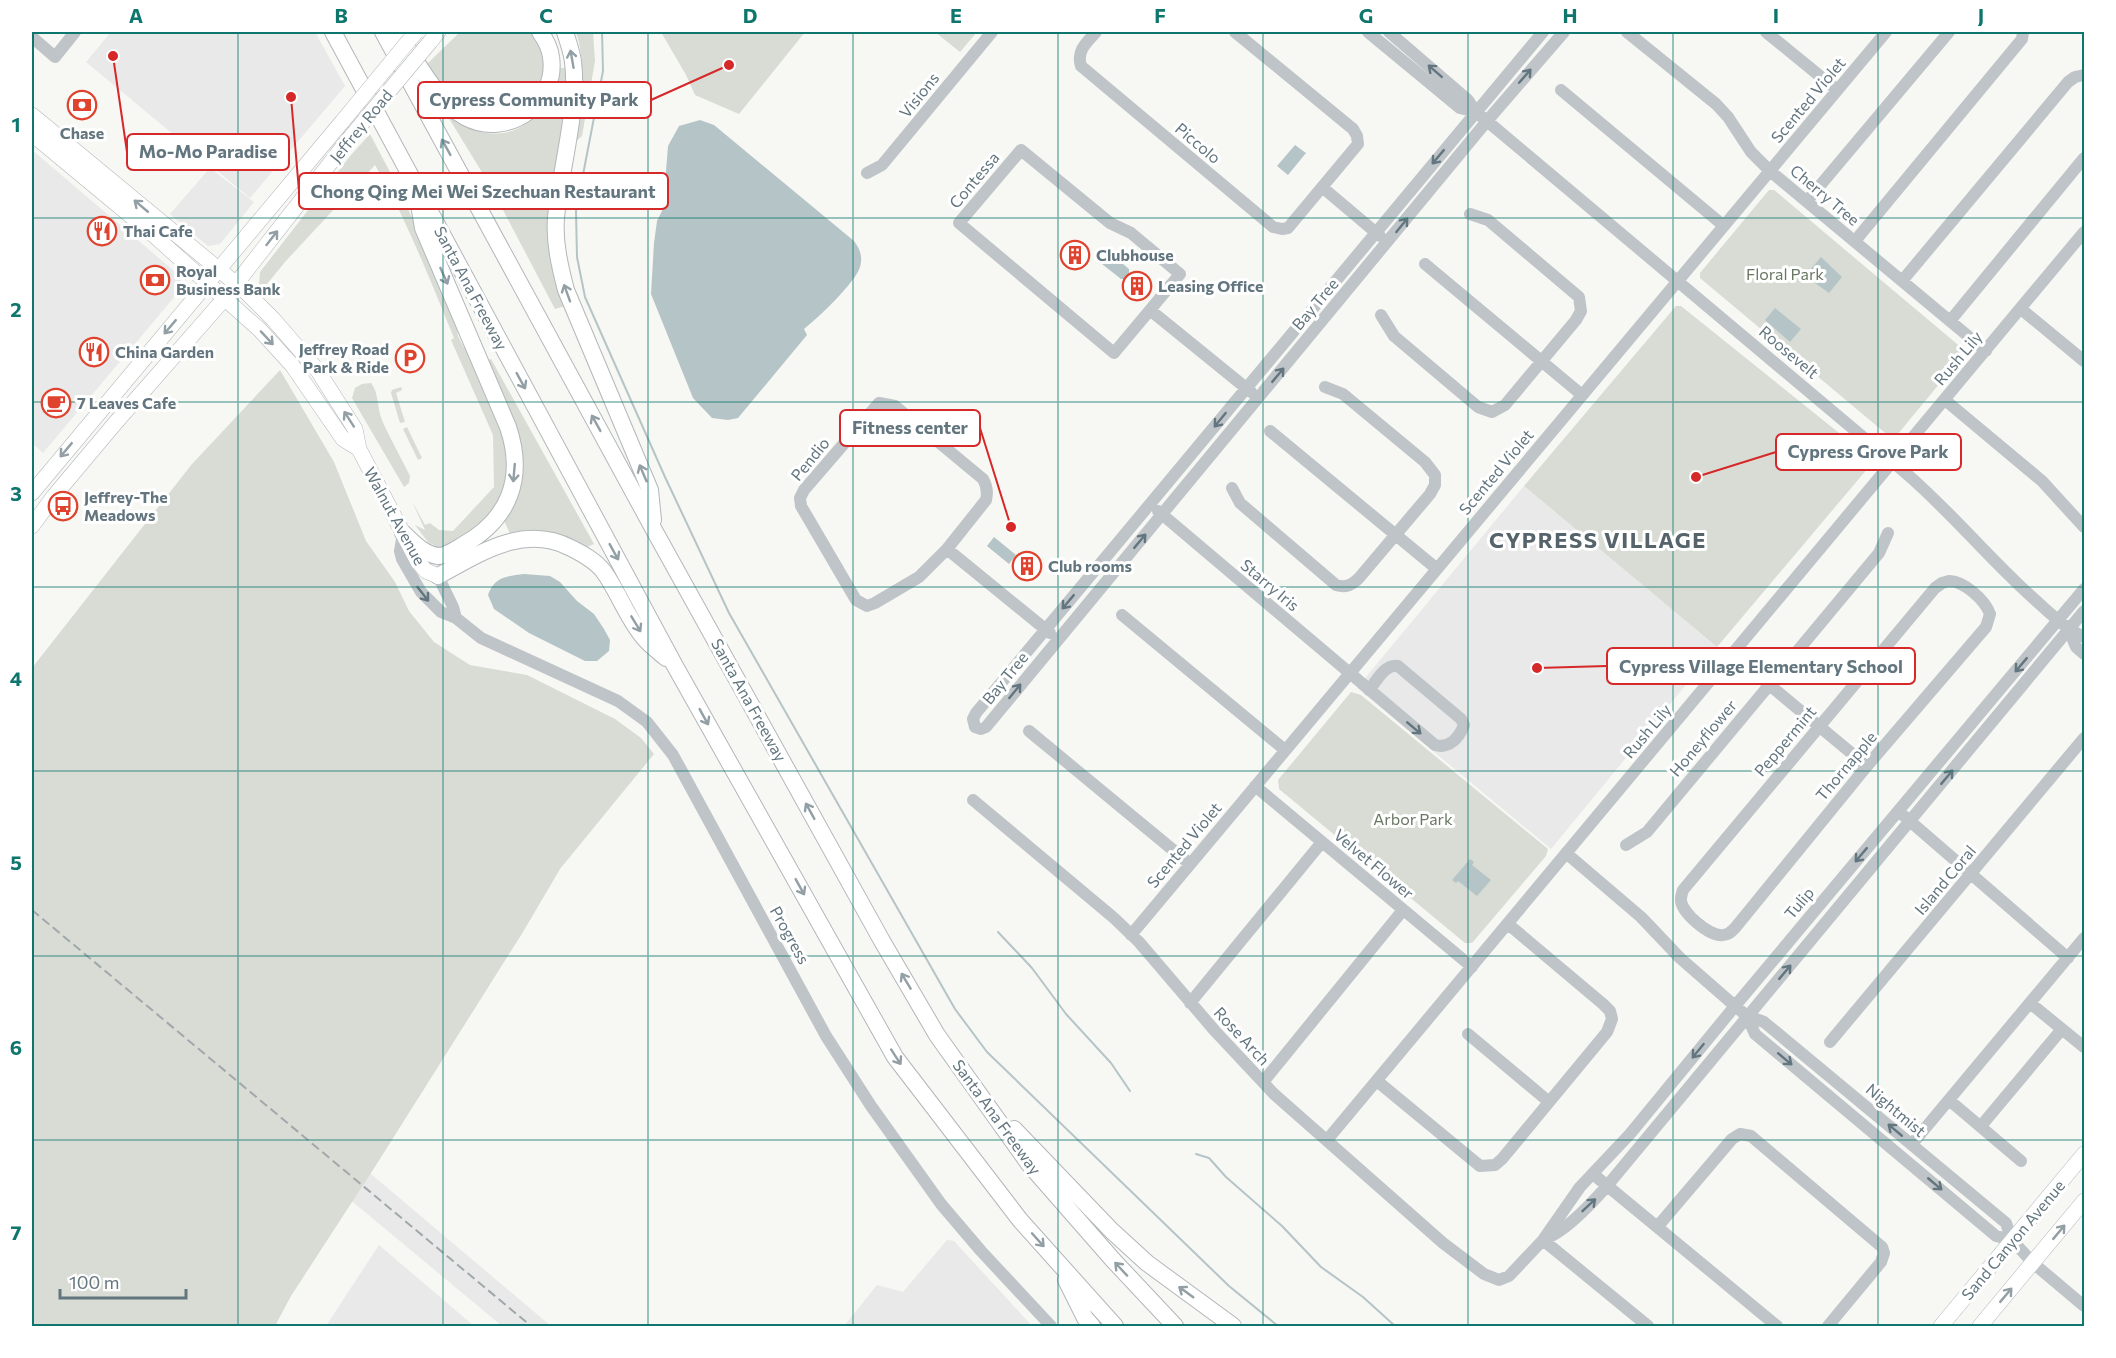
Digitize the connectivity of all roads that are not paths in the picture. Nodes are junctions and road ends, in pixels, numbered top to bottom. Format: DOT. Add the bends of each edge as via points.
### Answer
graph roads {
  1 [pos="75,32"];
  2 [pos="333,32"];
  3 [pos="383,32"];
  4 [pos="397,32"];
  5 [pos="416,32"];
  6 [pos="540,32"];
  7 [pos="565,32"];
  8 [pos="992,32"];
  9 [pos="1096,32"];
  10 [pos="1235,32"];
  11 [pos="1368,32"];
  12 [pos="1389,32"];
  13 [pos="1543,32"];
  14 [pos="1564,32"];
  15 [pos="1627,32"];
  16 [pos="1766,32"];
  17 [pos="1886,32"];
  18 [pos="1949,32"];
  19 [pos="2023,32"];
  20 [pos="32,37"];
  21 [pos="434,37"];
  22 [pos="2085,75"];
  23 [pos="1561,90"];
  24 [pos="1837,90"];
  25 [pos="1476,112"];
  26 [pos="32,115"];
  27 [pos="1487,121"];
  28 [pos="32,134"];
  29 [pos="2085,158"];
  30 [pos="1770,171"];
  31 [pos="867,173"];
  32 [pos="415,181"];
  33 [pos="1322,187"];
  34 [pos="1807,201"];
  35 [pos="1470,214"];
  36 [pos="1724,226"];
  37 [pos="1375,232"];
  38 [pos="2085,232"];
  39 [pos="1854,241"];
  40 [pos="1388,242"];
  41 [pos="1425,264"];
  42 [pos="219,270"];
  43 [pos="1678,281"];
  44 [pos="1902,281"];
  45 [pos="208,283"];
  46 [pos="236,284"];
  47 [pos="225,298"];
  48 [pos="2020,309"];
  49 [pos="1150,310"];
  50 [pos="1381,315"];
  51 [pos="1950,321"];
  52 [pos="1986,351"];
  53 [pos="2085,361"];
  54 [pos="1542,362"];
  55 [pos="1324,387"];
  56 [pos="1246,388"];
  57 [pos="1582,395"];
  58 [pos="1258,399"];
  59 [pos="1945,400"];
  60 [pos="102,408"];
  61 [pos="1270,431"];
  62 [pos="359,449"];
  63 [pos="1893,462"];
  64 [pos="1232,488"];
  65 [pos="32,493"];
  66 [pos="54,496"];
  67 [pos="1150,505"];
  68 [pos="1162,515"];
  69 [pos="32,526"];
  70 [pos="2085,526"];
  71 [pos="654,530"];
  72 [pos="403,533"];
  73 [pos="1888,533"];
  74 [pos="1397,536"];
  75 [pos="947,549"];
  76 [pos="1437,569"];
  77 [pos="438,576"];
  78 [pos="2085,589"];
  79 [pos="1970,591"];
  80 [pos="2085,611"];
  81 [pos="1122,615"];
  82 [pos="456,618"];
  83 [pos="2059,621"];
  84 [pos="1045,628"];
  85 [pos="2069,630"];
  86 [pos="2085,637"];
  87 [pos="1058,639"];
  88 [pos="1732,654"];
  89 [pos="2085,654"];
  90 [pos="675,666"];
  91 [pos="1349,674"];
  92 [pos="1770,685"];
  93 [pos="1370,690"];
  94 [pos="1819,726"];
  95 [pos="1029,731"];
  96 [pos="2085,738"];
  97 [pos="1285,750"];
  98 [pos="1867,766"];
  99 [pos="1255,786"];
  100 [pos="973,800"];
  101 [pos="1899,810"];
  102 [pos="1909,822"];
  103 [pos="1322,843"];
  104 [pos="1626,845"];
  105 [pos="1566,854"];
  106 [pos="1190,864"];
  107 [pos="1971,874"];
  108 [pos="1403,910"];
  109 [pos="1697,922"];
  110 [pos="1508,924"];
  111 [pos="1131,935"];
  112 [pos="2085,938"];
  113 [pos="2068,958"];
  114 [pos="1472,967"];
  115 [pos="1190,1003"];
  116 [pos="2030,1003"];
  117 [pos="1735,1006"];
  118 [pos="1747,1017"];
  119 [pos="2062,1029"];
  120 [pos="1468,1034"];
  121 [pos="1830,1042"];
  122 [pos="2085,1047"];
  123 [pos="1377,1081"];
  124 [pos="1263,1082"];
  125 [pos="971,1084"];
  126 [pos="1949,1100"];
  127 [pos="1548,1101"];
  128 [pos="1981,1126"];
  129 [pos="1327,1140"];
  130 [pos="1912,1144"];
  131 [pos="2085,1154"];
  132 [pos="2022,1161"];
  133 [pos="1593,1173"];
  134 [pos="1607,1186"];
  135 [pos="2085,1201"];
  136 [pos="1658,1226"];
  137 [pos="1543,1240"];
  138 [pos="2012,1240"];
  139 [pos="1056,1261"];
  140 [pos="2032,1263"];
  141 [pos="1499,1280"];
  142 [pos="2085,1306"];
  143 [pos="1052,1326"];
  144 [pos="1092,1326"];
  145 [pos="1115,1326"];
  146 [pos="1175,1326"];
  147 [pos="1233,1326"];
  148 [pos="1648,1326"];
  149 [pos="1777,1326"];
  150 [pos="1828,1326"];
  151 [pos="1941,1326"];
  152 [pos="1980,1326"];
  1 -- 20 [label="street" via="55,57"];
  2 -- 32 [label="highway, Santa Ana Freeway"];
  71 -- 3 [label="highway, Santa Ana Freeway, one-way"];
  4 -- 6 [label="highway" via="436,90 456,111 472,121 498,124 527,113 548,87 550,49"];
  5 -- 42 [label="main road, Jeffrey Road, bridge"];
  71 -- 7 [label="highway, one-way" via="650,490 566,290 559,263 556,219 574,73"];
  8 -- 31 [label="street, Visions" via="882,165"];
  9 -- 33 [label="street, Piccolo" via="1081,49 1081,66 1273,227 1288,228"];
  10 -- 33 [label="street, Piccolo" via="1357,136 1358,144"];
  11 -- 25 [label="street, Roosevelt" via="1460,108"];
  25 -- 12 [label="street, Roosevelt, one-way" via="1468,100"];
  13 -- 25 [label="street, Bay Tree"];
  27 -- 14 [label="street, Bay Tree, one-way"];
  15 -- 30 [label="street, Cherry Tree" via="1716,104 1751,153"];
  16 -- 24 [label="street"];
  17 -- 24 [label="street, Scented Violet"];
  18 -- 34 [label="street"];
  19 -- 39 [label="street" via="2022,39"];
  46 -- 21 [label="main road, Jeffrey Road, one-way, bridge"];
  22 -- 44 [label="street" via="2068,82"];
  23 -- 36 [label="street"];
  24 -- 30 [label="street, Scented Violet"];
  25 -- 27 [label="street, Roosevelt"];
  25 -- 37 [label="street, Bay Tree, one-way"];
  42 -- 26 [label="main road, Walnut Avenue, one-way"];
  40 -- 27 [label="street, Bay Tree, one-way"];
  27 -- 43 [label="street, Roosevelt"];
  28 -- 45 [label="main road, Walnut Avenue"];
  29 -- 51 [label="street"];
  30 -- 34 [label="street, Cherry Tree"];
  30 -- 36 [label="street, Scented Violet"];
  32 -- 72 [label="highway, one-way" via="423,228 508,427 515,467 514,483 504,508 468,543 439,556 424,551"];
  32 -- 90 [label="highway, Santa Ana Freeway, one-way"];
  33 -- 37 [label="street"];
  34 -- 39 [label="street, Cherry Tree"];
  35 -- 54 [label="street" via="1488,220 1579,297 1581,311 1576,320"];
  36 -- 43 [label="street, Scented Violet"];
  37 -- 40 [label="street"];
  37 -- 56 [label="street, Bay Tree"];
  38 -- 48 [label="street, Rush Lily"];
  39 -- 44 [label="street, Cherry Tree"];
  58 -- 40 [label="street, Bay Tree, one-way"];
  41 -- 54 [label="street"];
  42 -- 45 [label="main road, Jeffrey Road"];
  42 -- 46 [label="main road, Walnut Avenue"];
  43 -- 57 [label="street, Scented Violet"];
  43 -- 63 [label="street, Roosevelt"];
  44 -- 51 [label="street, Cherry Tree"];
  45 -- 47 [label="main road, Walnut Avenue"];
  45 -- 60 [label="main road, Jeffrey Road, one-way"];
  46 -- 47 [label="main road, Jeffrey Road"];
  62 -- 46 [label="main road, Walnut Avenue, one-way" via="355,429 308,358"];
  47 -- 62 [label="main road, Walnut Avenue, one-way" via="292,365 343,439"];
  47 -- 66 [label="main road, Jeffrey Road"];
  48 -- 52 [label="street, Rush Lily"];
  48 -- 53 [label="street"];
  49 -- 49 [label="street, Contessa" via="1114,352 959,223 1021,150 1180,274"];
  49 -- 56 [label="street"];
  50 -- 54 [label="street" via="1394,336 1487,411 1505,405"];
  51 -- 52 [label="street, Cherry Tree"];
  52 -- 59 [label="street, Rush Lily"];
  54 -- 57 [label="street"];
  55 -- 74 [label="street" via="1343,394 1425,462 1435,475 1430,494"];
  56 -- 58 [label="street"];
  56 -- 67 [label="street, Bay Tree, one-way"];
  57 -- 76 [label="street, Scented Violet"];
  58 -- 68 [label="street, Bay Tree"];
  59 -- 63 [label="street, Rush Lily"];
  59 -- 70 [label="street" via="2042,481"];
  60 -- 65 [label="main road, Jeffrey Road, one-way"];
  60 -- 66 [label="main road" via="106,420 70,466"];
  61 -- 74 [label="street"];
  62 -- 72 [label="main road, Walnut Avenue"];
  63 -- 83 [label="street, Roosevelt" via="1931,494 2008,576"];
  63 -- 88 [label="street, Rush Lily"];
  64 -- 74 [label="street" via="1239,503 1336,585 1353,584"];
  66 -- 69 [label="main road, Jeffrey Road"];
  67 -- 68 [label="street, Starry Iris"];
  67 -- 84 [label="street, Bay Tree, one-way"];
  87 -- 68 [label="street, Bay Tree, one-way"];
  68 -- 91 [label="street, Starry Iris"];
  125 -- 71 [label="highway, Santa Ana Freeway, one-way" via="882,941"];
  72 -- 77 [label="main road, Walnut Avenue" via="420,565"];
  72 -- 82 [label="street, Progress, one-way" via="402,559 421,592 441,612"];
  73 -- 92 [label="street, Honeyflower" via="1879,553"];
  74 -- 76 [label="street"];
  75 -- 75 [label="street, Pendio" via="986,500 987,486 895,406 879,403 804,490 801,506 856,600 867,606 905,587"];
  75 -- 84 [label="street"];
  76 -- 91 [label="street, Scented Violet"];
  77 -- 82 [label="street, Progress"];
  77 -- 90 [label="highway, one-way" via="495,545 533,538 566,545 604,572 644,638"];
  78 -- 83 [label="street, Tulip"];
  79 -- 94 [label="street, Peppermint" via="1956,581 1942,583"];
  79 -- 98 [label="street, Thornapple" via="1990,614 1986,627"];
  80 -- 85 [label="street, Tulip"];
  81 -- 97 [label="street"];
  82 -- 143 [label="street, Progress" via="481,638 618,701 647,722 662,739 826,1036 870,1106 940,1204"];
  83 -- 85 [label="street, Roosevelt"];
  83 -- 101 [label="street, Tulip, one-way"];
  84 -- 87 [label="street"];
  84 -- 87 [label="street, Bay Tree, one-way" via="976,713 975,727 986,727"];
  85 -- 86 [label="street, Roosevelt"];
  85 -- 89 [label="street, Roosevelt" via="2076,647"];
  102 -- 85 [label="street, Tulip, one-way"];
  88 -- 92 [label="street"];
  88 -- 105 [label="street, Rush Lily"];
  90 -- 139 [label="highway, Santa Ana Freeway, one-way" via="895,1057"];
  91 -- 93 [label="street, Starry Iris"];
  91 -- 97 [label="street, Scented Violet"];
  92 -- 94 [label="street"];
  92 -- 104 [label="street, Honeyflower" via="1647,831"];
  93 -- 93 [label="street, Starry Iris, one-way" via="1435,746 1449,746 1462,731 1461,719 1398,666 1388,667"];
  94 -- 98 [label="street"];
  94 -- 109 [label="street, Peppermint" via="1683,890 1683,909"];
  95 -- 106 [label="street"];
  96 -- 107 [label="street, Island Coral"];
  97 -- 99 [label="street, Scented Violet"];
  98 -- 109 [label="street, Thornapple" via="1729,934 1715,935"];
  99 -- 103 [label="street, Velvet Flower"];
  99 -- 106 [label="street, Scented Violet"];
  100 -- 111 [label="street, Rose Arch"];
  101 -- 102 [label="street"];
  101 -- 117 [label="street, Tulip, one-way"];
  102 -- 107 [label="street"];
  118 -- 102 [label="street, Tulip, one-way"];
  103 -- 108 [label="street, Velvet Flower"];
  103 -- 115 [label="street"];
  105 -- 110 [label="street, Rush Lily"];
  105 -- 117 [label="street, Nightmist" via="1641,916 1680,958"];
  106 -- 111 [label="street, Scented Violet"];
  107 -- 113 [label="street"];
  107 -- 121 [label="street, Island Coral"];
  108 -- 114 [label="street, Velvet Flower"];
  108 -- 124 [label="street"];
  110 -- 114 [label="street, Rush Lily"];
  110 -- 127 [label="street" via="1603,1004 1612,1019 1607,1032"];
  111 -- 115 [label="street, Rose Arch"];
  112 -- 113 [label="street"];
  113 -- 116 [label="street"];
  114 -- 123 [label="street, Rush Lily"];
  115 -- 124 [label="street, Rose Arch"];
  116 -- 119 [label="street"];
  116 -- 126 [label="street"];
  117 -- 118 [label="street, Nightmist"];
  117 -- 133 [label="street, Tulip, one-way"];
  130 -- 118 [label="street, Nightmist, one-way" via="1764,1022"];
  118 -- 134 [label="street, Tulip"];
  118 -- 138 [label="street, Nightmist, one-way" via="1755,1034 1996,1236"];
  119 -- 122 [label="street"];
  119 -- 128 [label="street"];
  120 -- 127 [label="street"];
  123 -- 127 [label="street" via="1473,1161 1488,1167 1502,1159"];
  123 -- 129 [label="street, Rush Lily"];
  124 -- 129 [label="street, Rose Arch"];
  146 -- 125 [label="highway, Santa Ana Freeway, one-way" via="1029,1164"];
  147 -- 125 [label="highway, one-way" via="1147,1263 1112,1231"];
  126 -- 128 [label="street"];
  126 -- 130 [label="street"];
  128 -- 132 [label="street"];
  129 -- 141 [label="street, Rose Arch" via="1443,1243 1484,1274"];
  130 -- 138 [label="street, Nightmist" via="2006,1223"];
  131 -- 138 [label="main road, Sand Canyon Avenue"];
  133 -- 134 [label="street"];
  133 -- 137 [label="street, Tulip"];
  134 -- 136 [label="street"];
  137 -- 134 [label="street, Tulip, one-way" via="1559,1231"];
  140 -- 135 [label="main road, Sand Canyon Avenue, one-way"];
  136 -- 149 [label="street"];
  136 -- 150 [label="street" via="1732,1139 1744,1134 1751,1136 1879,1243 1883,1251 1881,1262"];
  137 -- 141 [label="street, Tulip" via="1509,1276"];
  137 -- 148 [label="street"];
  138 -- 140 [label="street, Nightmist"];
  138 -- 151 [label="main road, Sand Canyon Avenue"];
  139 -- 144 [label="highway"];
  139 -- 145 [label="highway, Santa Ana Freeway"];
  140 -- 142 [label="street, Nightmist"];
  152 -- 140 [label="main road, Sand Canyon Avenue, one-way"];
}
